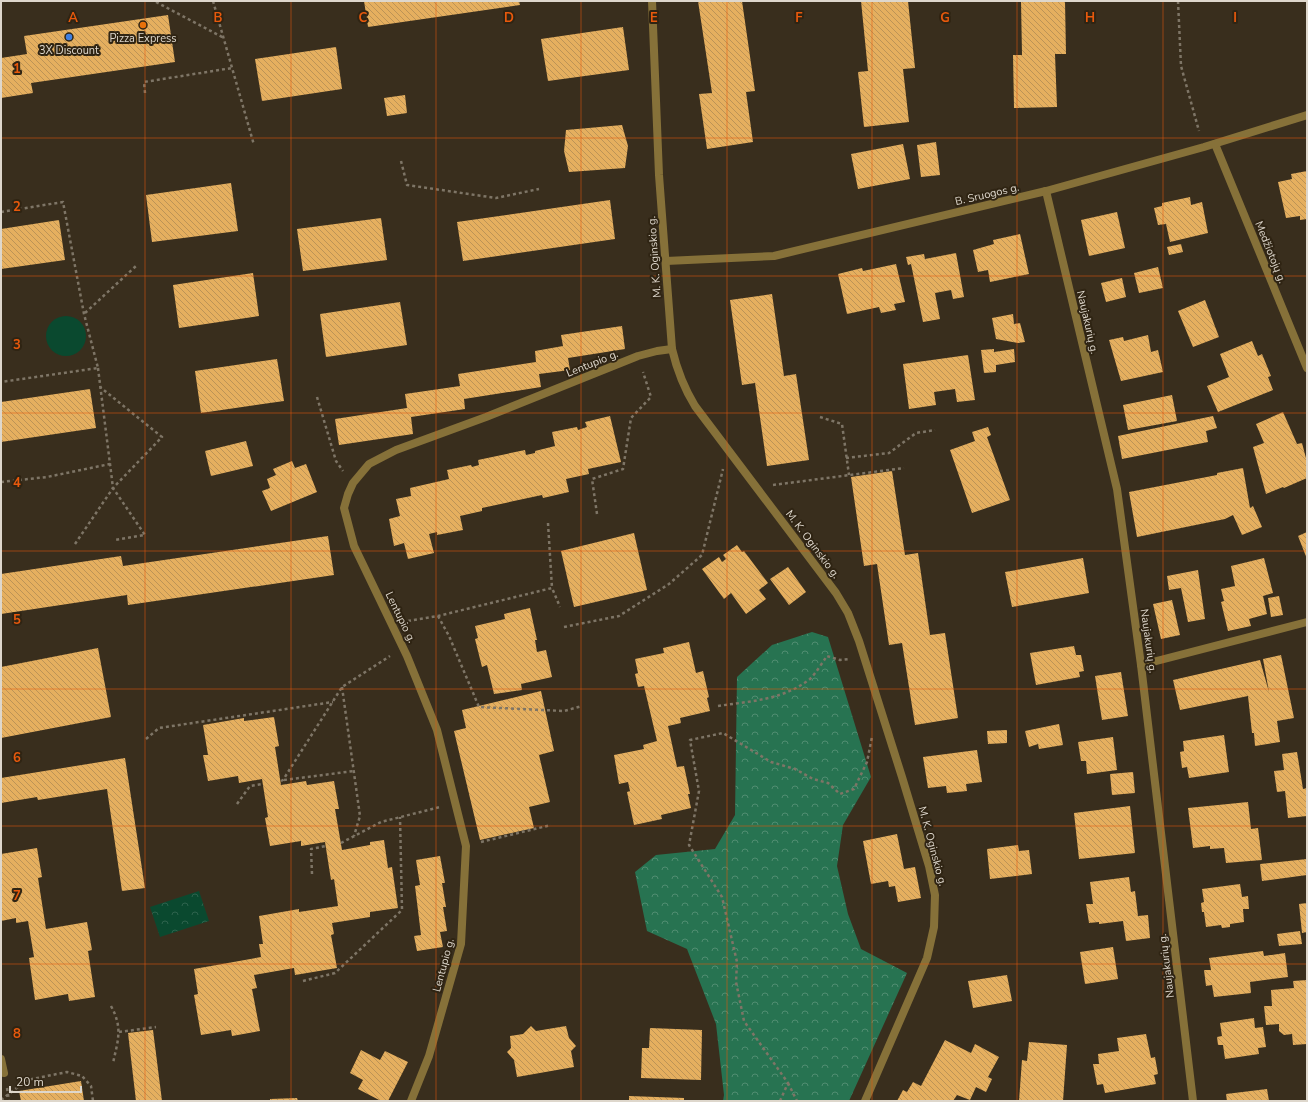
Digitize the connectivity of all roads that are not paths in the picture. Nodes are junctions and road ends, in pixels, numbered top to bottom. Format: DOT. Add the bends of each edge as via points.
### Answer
graph roads {
  1 [pos="652,1"];
  2 [pos="1307,115"];
  3 [pos="1215,144"];
  4 [pos="1046,191"];
  5 [pos="666,262"];
  6 [pos="672,349"];
  7 [pos="1307,368"];
  8 [pos="1307,622"];
  9 [pos="1141,665"];
  10 [pos="1,1059"];
  11 [pos="4,1073"];
  12 [pos="411,1101"];
  13 [pos="865,1101"];
  14 [pos="1193,1101"];
  1 -- 5 [label="street, M. K. Oginskio g." via="659,175"];
  2 -- 3 [label="street, B. Sruogos g."];
  3 -- 4 [label="street, B. Sruogos g."];
  3 -- 7 [label="street, Medžiotojų g."];
  4 -- 5 [label="street, B. Sruogos g." via="774,256"];
  4 -- 9 [label="street, Naujakurių g." via="1117,489"];
  5 -- 6 [label="street, M. K. Oginskio g."];
  6 -- 12 [label="street, Lentupio g." via="638,356 396,450 369,464 353,483 344,508 354,546 404,647 436,730 466,846 461,944 429,1056"];
  6 -- 13 [label="street, M. K. Oginskio g." via="685,390 848,612 885,721 929,866 935,895 934,927 928,958"];
  8 -- 9 [label="street"];
  9 -- 14 [label="street, Naujakurių g."];
  10 -- 11 [label="street"];
}
